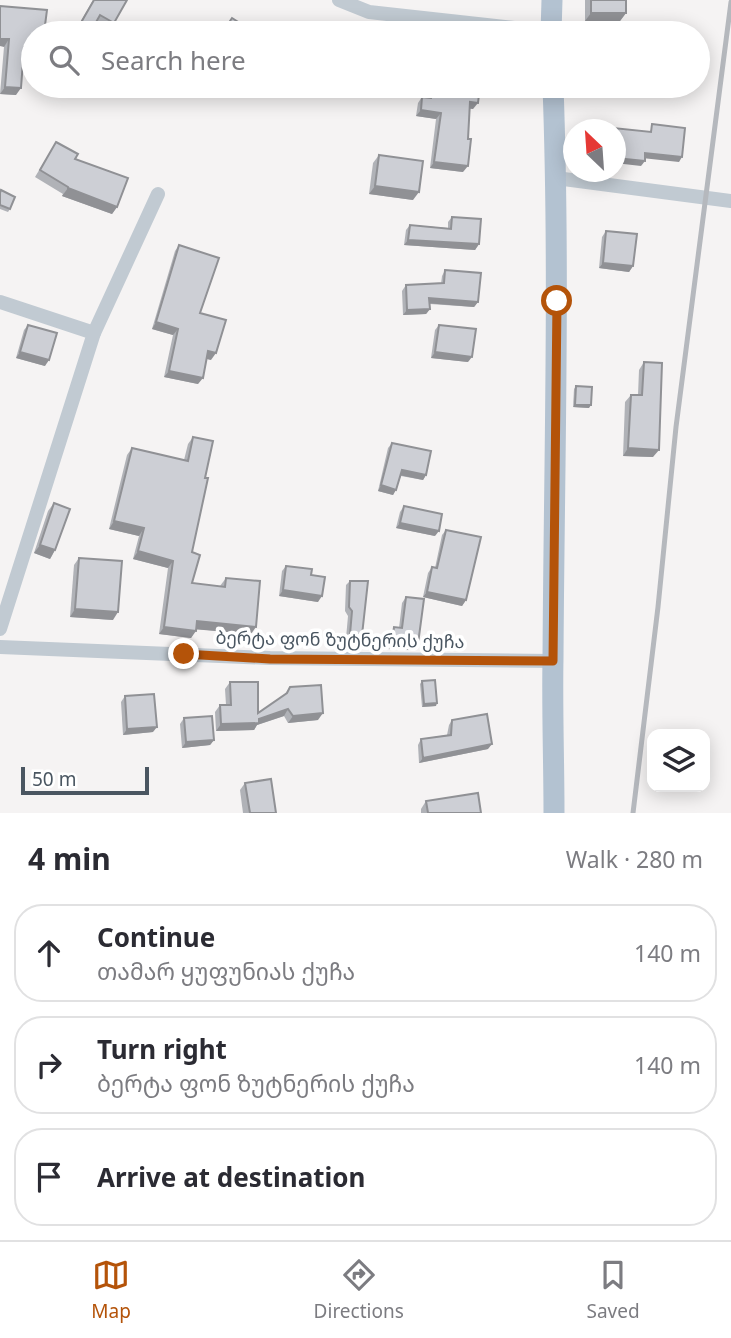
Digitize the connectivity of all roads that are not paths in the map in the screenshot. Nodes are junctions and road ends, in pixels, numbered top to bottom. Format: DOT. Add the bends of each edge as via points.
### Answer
graph roads {
  1 [pos="338,0"];
  2 [pos="552,0"];
  3 [pos="451,21"];
  4 [pos="551,21"];
  5 [pos="553,98"];
  6 [pos="556,178"];
  7 [pos="158,194"];
  8 [pos="731,201"];
  9 [pos="0,302"];
  10 [pos="94,333"];
  11 [pos="0,629"];
  12 [pos="0,647"];
  13 [pos="553,661"];
  14 [pos="554,813"];
  1 -- 3 [label="street" via="369,12"];
  2 -- 4 [label="main road"];
  5 -- 6 [label="main road"];
  6 -- 8 [label="street"];
  6 -- 13 [label="main road"];
  7 -- 10 [label="street"];
  9 -- 10 [label="street"];
  10 -- 11 [label="street"];
  12 -- 13 [label="street, ბერტა ფონ ზუტნერის ქუჩა" via="270,659"];
  13 -- 14 [label="main road"];
}
